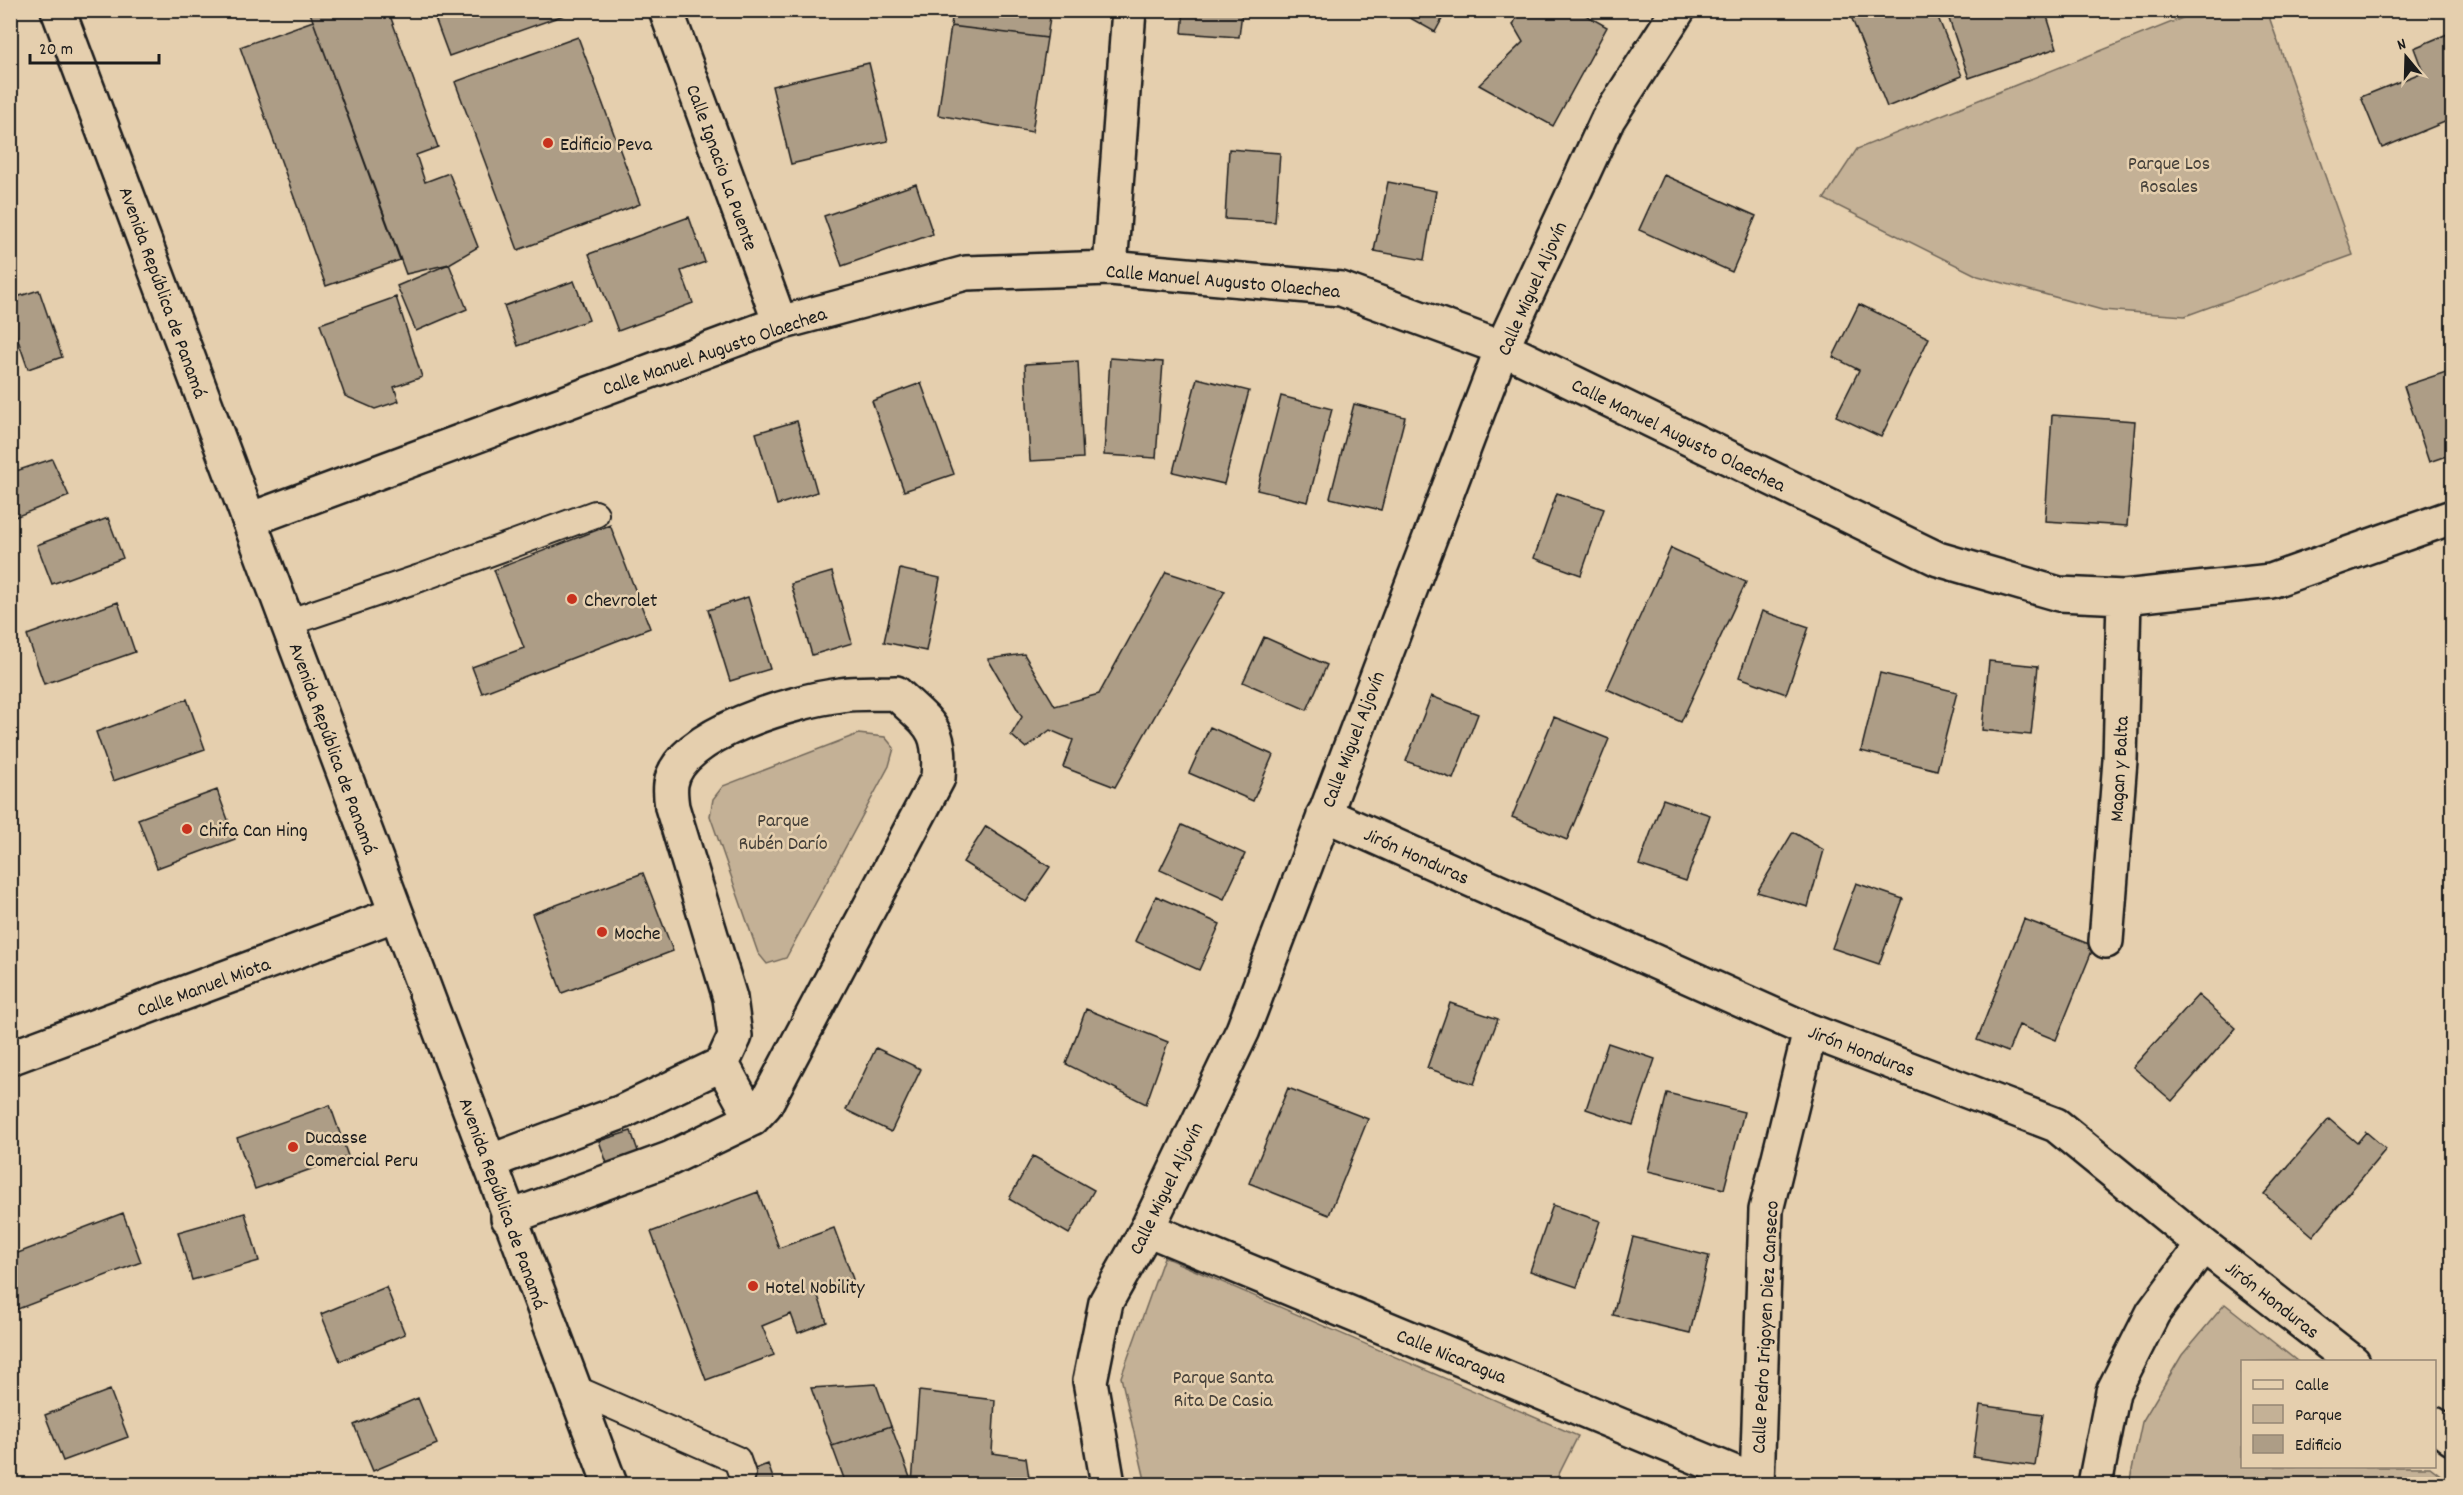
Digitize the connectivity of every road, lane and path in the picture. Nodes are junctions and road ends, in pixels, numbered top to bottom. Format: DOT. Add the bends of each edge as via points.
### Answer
graph roads {
  1 [pos="58,10"];
  2 [pos="666,10"];
  3 [pos="1129,10"];
  4 [pos="1678,10"];
  5 [pos="1110,267"];
  6 [pos="780,323"];
  7 [pos="1502,348"];
  8 [pos="595,514"];
  9 [pos="2452,517"];
  10 [pos="249,520"];
  11 [pos="2124,597"];
  12 [pos="287,623"];
  13 [pos="1323,814"];
  14 [pos="396,914"];
  15 [pos="2106,941"];
  16 [pos="1810,1030"];
  17 [pos="10,1058"];
  18 [pos="722,1064"];
  19 [pos="752,1119"];
  20 [pos="489,1162"];
  21 [pos="508,1218"];
  22 [pos="1147,1229"];
  23 [pos="2203,1245"];
  24 [pos="2350,1360"];
  25 [pos="575,1389"];
  26 [pos="2436,1426"];
  27 [pos="2452,1438"];
  28 [pos="742,1474"];
  29 [pos="1757,1483"];
  30 [pos="610,1485"];
  31 [pos="1108,1485"];
  32 [pos="2095,1485"];
  1 -- 10 [label="street, Avenida República de Panamá"];
  2 -- 6 [label="street, Calle Ignacio La Puente"];
  3 -- 5 [label="street"];
  4 -- 7 [label="street, Calle Miguel Aljovín" via="1608,119"];
  5 -- 6 [label="street, Calle Manuel Augusto Olaechea" via="966,273"];
  5 -- 7 [label="street, Calle Manuel Augusto Olaechea" via="1341,289"];
  6 -- 10 [label="street, Calle Manuel Augusto Olaechea"];
  7 -- 11 [label="street, Calle Manuel Augusto Olaechea" via="1938,559 2059,594"];
  7 -- 13 [label="street, Calle Miguel Aljovín"];
  8 -- 12 [label="lane"];
  9 -- 11 [label="street, Calle Manuel Augusto Olaechea" via="2271,581"];
  10 -- 12 [label="street, Avenida República de Panamá"];
  11 -- 15 [label="street, Magan y Balta" via="2120,760"];
  12 -- 14 [label="street, Avenida República de Panamá"];
  13 -- 16 [label="street, Jirón Honduras"];
  13 -- 22 [label="street, Calle Miguel Aljovín" via="1243,1029"];
  14 -- 17 [label="street, Calle Manuel Miota"];
  14 -- 20 [label="street, Avenida República de Panamá"];
  16 -- 23 [label="street, Jirón Honduras" via="2056,1125"];
  16 -- 29 [label="street, Calle Pedro Irigoyen Diez Canseco" via="1766,1210"];
  18 -- 19 [label="street"];
  18 -- 19 [label="street" via="735,1036 730,998 672,807 671,783 681,762 721,731 788,705 842,694 896,693 934,729 940,754 938,778 765,1105"];
  18 -- 20 [label="street" via="622,1112"];
  19 -- 21 [label="street" via="669,1159"];
  20 -- 21 [label="street, Avenida República de Panamá"];
  21 -- 25 [label="street, Avenida República de Panamá"];
  22 -- 29 [label="street, Calle Nicaragua"];
  22 -- 31 [label="street, Calle Miguel Aljovín" via="1106,1302 1090,1381"];
  23 -- 24 [label="street, Jirón Honduras"];
  23 -- 32 [label="street" via="2153,1313 2113,1392"];
  25 -- 28 [label="lane" via="737,1460"];
  25 -- 30 [label="street, Avenida República de Panamá"];
  26 -- 27 [label="street"];
}
